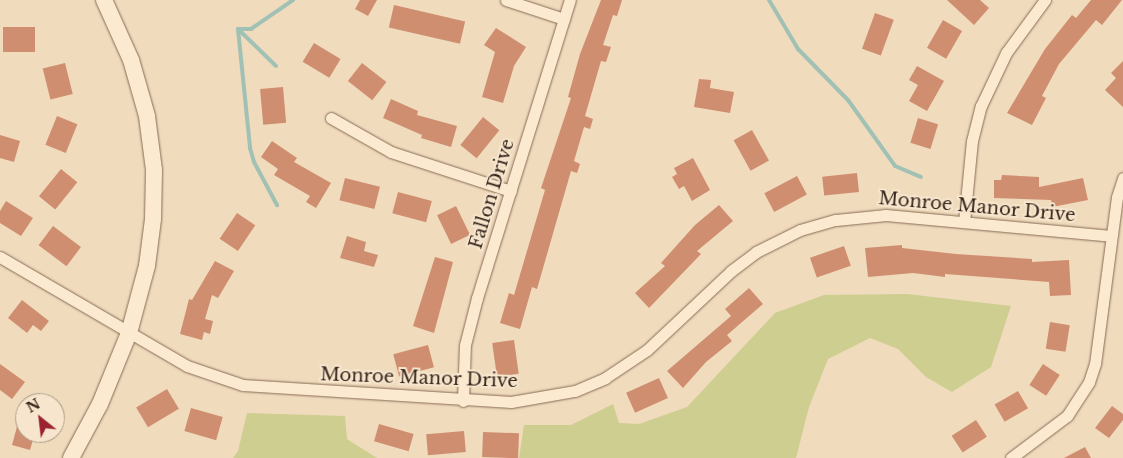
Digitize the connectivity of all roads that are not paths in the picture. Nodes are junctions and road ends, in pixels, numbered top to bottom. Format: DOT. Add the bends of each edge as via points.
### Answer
graph roads {
  1 [pos="104,0"];
  2 [pos="506,0"];
  3 [pos="570,0"];
  4 [pos="1040,2"];
  5 [pos="564,19"];
  6 [pos="331,118"];
  7 [pos="1123,178"];
  8 [pos="511,192"];
  9 [pos="964,222"];
  10 [pos="1111,236"];
  11 [pos="0,257"];
  12 [pos="129,334"];
  13 [pos="463,400"];
  14 [pos="70,458"];
  15 [pos="1011,458"];
  1 -- 12 [label="main road" via="137,79 152,144 154,194 151,240"];
  2 -- 5 [label="street"];
  3 -- 5 [label="street, Fallon Drive"];
  4 -- 9 [label="street" via="1006,53 981,106 972,141"];
  5 -- 8 [label="street, Fallon Drive"];
  6 -- 8 [label="street" via="391,152"];
  7 -- 10 [label="street"];
  8 -- 13 [label="street, Fallon Drive" via="465,345"];
  9 -- 10 [label="street, Monroe Manor Drive"];
  9 -- 13 [label="street, Monroe Manor Drive" via="874,215 836,220 800,230 743,262 648,350 605,378 543,399 511,402"];
  10 -- 15 [label="street" via="1095,364 1088,382 1067,416"];
  11 -- 12 [label="street, Monroe Manor Drive"];
  12 -- 13 [label="street, Monroe Manor Drive" via="188,366 243,385"];
  12 -- 14 [label="main road" via="100,404"];
}
